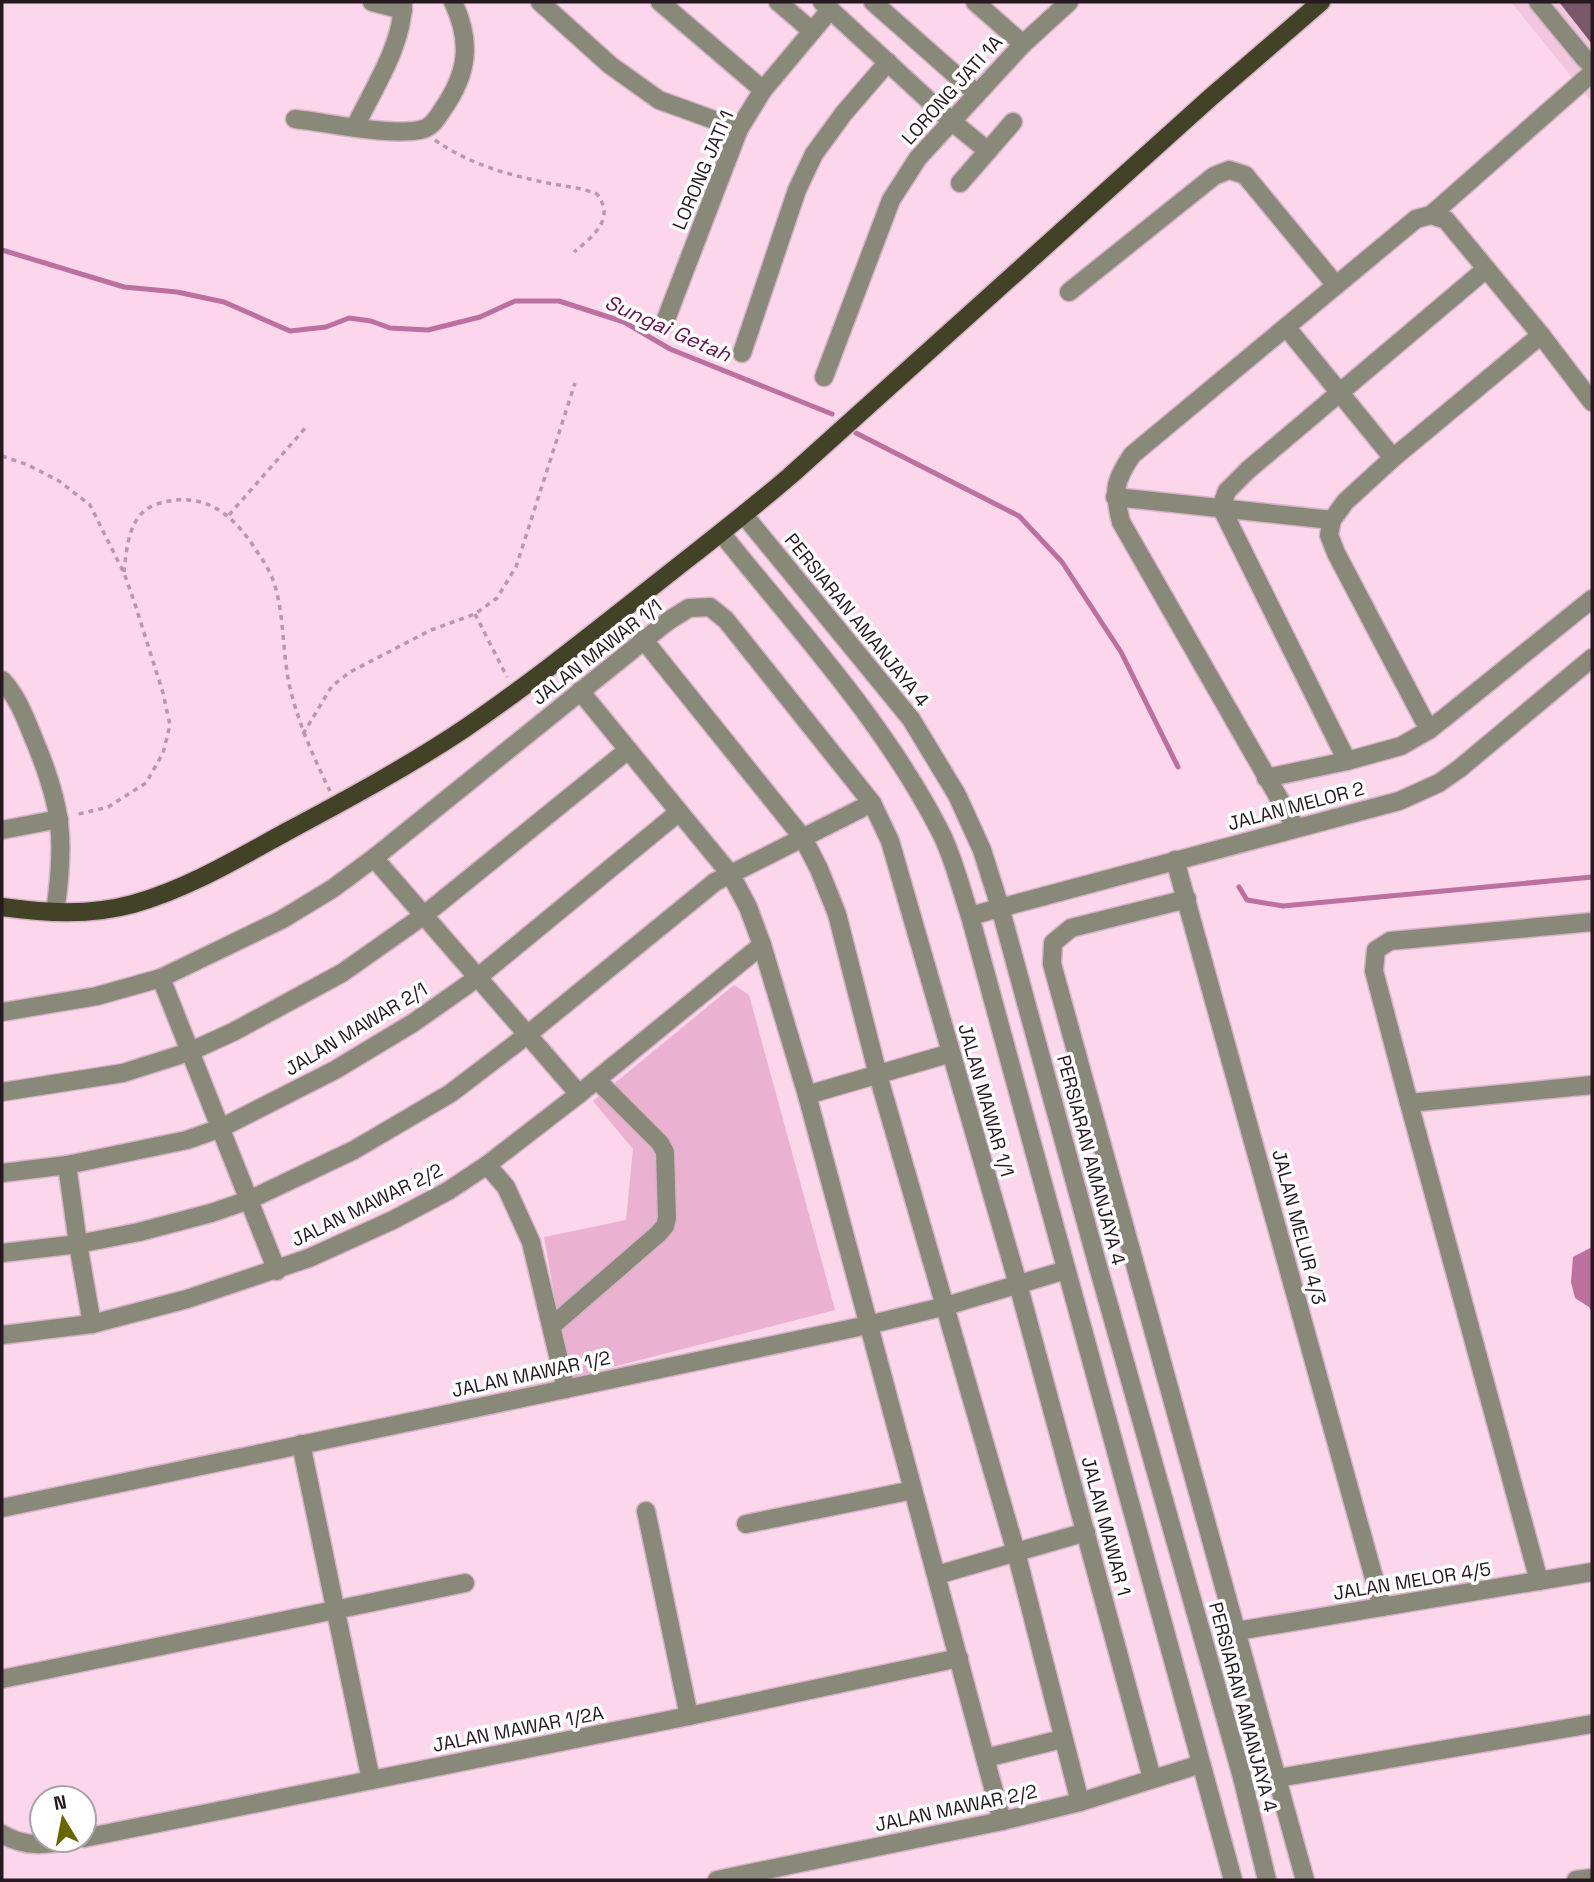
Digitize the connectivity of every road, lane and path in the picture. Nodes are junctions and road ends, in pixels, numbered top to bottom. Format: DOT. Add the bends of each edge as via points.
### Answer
graph roads {
  1 [pos="372,2"];
  2 [pos="453,2"];
  3 [pos="540,2"];
  4 [pos="660,2"];
  5 [pos="778,2"];
  6 [pos="873,2"];
  7 [pos="975,2"];
  8 [pos="1069,2"];
  9 [pos="1321,2"];
  10 [pos="1546,5"];
  11 [pos="403,6"];
  12 [pos="826,6"];
  13 [pos="812,31"];
  14 [pos="1023,44"];
  15 [pos="888,62"];
  16 [pos="1592,65"];
  17 [pos="1592,73"];
  18 [pos="763,90"];
  19 [pos="976,93"];
  20 [pos="295,119"];
  21 [pos="950,120"];
  22 [pos="1013,122"];
  23 [pos="355,127"];
  24 [pos="739,129"];
  25 [pos="422,130"];
  26 [pos="988,151"];
  27 [pos="960,183"];
  28 [pos="1431,215"];
  29 [pos="574,252"];
  30 [pos="1486,269"];
  31 [pos="1335,284"];
  32 [pos="1069,292"];
  33 [pos="663,327"];
  34 [pos="1287,327"];
  35 [pos="1541,335"];
  36 [pos="742,353"];
  37 [pos="824,377"];
  38 [pos="575,383"];
  39 [pos="1340,393"];
  40 [pos="1592,402"];
  41 [pos="307,426"];
  42 [pos="2,456"];
  43 [pos="1393,458"];
  44 [pos="1115,497"];
  45 [pos="1221,507"];
  46 [pos="229,515"];
  47 [pos="744,515"];
  48 [pos="1332,520"];
  49 [pos="722,534"];
  50 [pos="124,573"];
  51 [pos="1592,599"];
  52 [pos="475,614"];
  53 [pos="643,639"];
  54 [pos="1592,658"];
  55 [pos="2,680"];
  56 [pos="580,691"];
  57 [pos="515,692"];
  58 [pos="1429,730"];
  59 [pos="303,734"];
  60 [pos="628,750"];
  61 [pos="1347,761"];
  62 [pos="1266,778"];
  63 [pos="872,803"];
  64 [pos="336,805"];
  65 [pos="679,812"];
  66 [pos="59,819"];
  67 [pos="1296,828"];
  68 [pos="2,830"];
  69 [pos="803,838"];
  70 [pos="374,858"];
  71 [pos="1175,860"];
  72 [pos="731,875"];
  73 [pos="1186,899"];
  74 [pos="2,907"];
  75 [pos="1000,907"];
  76 [pos="55,912"];
  77 [pos="423,916"];
  78 [pos="970,916"];
  79 [pos="1592,922"];
  80 [pos="762,945"];
  81 [pos="161,978"];
  82 [pos="477,978"];
  83 [pos="2,1012"];
  84 [pos="527,1035"];
  85 [pos="189,1052"];
  86 [pos="951,1053"];
  87 [pos="878,1075"];
  88 [pos="597,1080"];
  89 [pos="1592,1085"];
  90 [pos="2,1092"];
  91 [pos="579,1094"];
  92 [pos="807,1095"];
  93 [pos="1409,1103"];
  94 [pos="221,1128"];
  95 [pos="67,1165"];
  96 [pos="488,1165"];
  97 [pos="2,1173"];
  98 [pos="249,1200"];
  99 [pos="78,1244"];
  100 [pos="2,1253"];
  101 [pos="277,1270"];
  102 [pos="1066,1270"];
  103 [pos="1018,1284"];
  104 [pos="946,1306"];
  105 [pos="92,1324"];
  106 [pos="552,1325"];
  107 [pos="868,1325"];
  108 [pos="2,1335"];
  109 [pos="565,1389"];
  110 [pos="301,1444"];
  111 [pos="913,1490"];
  112 [pos="2,1508"];
  113 [pos="646,1511"];
  114 [pos="746,1524"];
  115 [pos="1086,1532"];
  116 [pos="1016,1552"];
  117 [pos="1592,1572"];
  118 [pos="937,1575"];
  119 [pos="1539,1581"];
  120 [pos="465,1583"];
  121 [pos="1382,1606"];
  122 [pos="336,1611"];
  123 [pos="1237,1631"];
  124 [pos="959,1658"];
  125 [pos="2,1679"];
  126 [pos="689,1716"];
  127 [pos="1592,1724"];
  128 [pos="1062,1739"];
  129 [pos="986,1758"];
  130 [pos="1201,1764"];
  131 [pos="1153,1778"];
  132 [pos="1278,1778"];
  133 [pos="371,1780"];
  134 [pos="1080,1802"];
  135 [pos="1002,1821"];
  136 [pos="2,1834"];
  137 [pos="98,1835"];
  138 [pos="28,1844"];
  139 [pos="1592,1878"];
  140 [pos="717,1880"];
  141 [pos="1233,1880"];
  142 [pos="1267,1880"];
  143 [pos="1305,1880"];
  144 [pos="1576,1880"];
  1 -- 11 [label="street"];
  2 -- 25 [label="street" via="466,42 464,68 456,91 433,124"];
  3 -- 24 [label="street" via="642,89 671,105"];
  4 -- 18 [label="street"];
  5 -- 13 [label="street"];
  6 -- 19 [label="street"];
  7 -- 14 [label="street"];
  8 -- 14 [label="street, LORONG JATI 1A"];
  9 -- 47 [label="main road"];
  10 -- 16 [label="street"];
  11 -- 23 [label="street" via="398,33"];
  12 -- 13 [label="street, LORONG JATI 1"];
  12 -- 15 [label="street"];
  13 -- 18 [label="street, LORONG JATI 1"];
  14 -- 19 [label="street, LORONG JATI 1A"];
  15 -- 21 [label="street"];
  15 -- 36 [label="street" via="814,155 797,190"];
  17 -- 28 [label="street"];
  18 -- 24 [label="street, LORONG JATI 1"];
  19 -- 21 [label="street, LORONG JATI 1A"];
  20 -- 23 [label="street"];
  21 -- 26 [label="street"];
  21 -- 37 [label="street, LORONG JATI 1A" via="891,200"];
  22 -- 26 [label="street"];
  23 -- 25 [label="street"];
  24 -- 33 [label="street, LORONG JATI 1"];
  25 -- 29 [label="path" via="474,162 597,194 604,220 600,230"];
  26 -- 27 [label="street"];
  28 -- 30 [label="street" via="1446,220"];
  28 -- 31 [label="street" via="1416,219"];
  30 -- 35 [label="street"];
  30 -- 39 [label="street"];
  31 -- 32 [label="street" via="1245,175 1229,170 1214,176"];
  31 -- 34 [label="street"];
  34 -- 39 [label="street"];
  34 -- 44 [label="street" via="1132,454 1118,475"];
  35 -- 40 [label="street"];
  35 -- 43 [label="street"];
  38 -- 52 [label="path" via="516,567 496,598"];
  39 -- 43 [label="street"];
  39 -- 45 [label="street" via="1248,470 1227,491"];
  41 -- 46 [label="path"];
  42 -- 50 [label="path" via="59,481 90,505"];
  43 -- 48 [label="street"];
  44 -- 45 [label="street"];
  44 -- 62 [label="street" via="1129,540"];
  45 -- 48 [label="street"];
  45 -- 61 [label="street"];
  46 -- 50 [label="path" via="191,501 152,506 138,517 129,534"];
  46 -- 59 [label="path" via="275,584 290,689"];
  47 -- 49 [label="main road"];
  47 -- 75 [label="street, PERSIARAN AMANJAYA 4" via="911,719 957,795 982,850"];
  48 -- 58 [label="street" via="1329,535 1336,553"];
  49 -- 57 [label="main road"];
  49 -- 78 [label="street" via="884,737 909,775 943,838"];
  50 -- 66 [label="path" via="170,725 163,753 146,783 108,807"];
  51 -- 58 [label="street"];
  52 -- 57 [label="path"];
  52 -- 59 [label="path" via="350,671 332,687"];
  53 -- 56 [label="street, JALAN MAWAR 1/1"];
  53 -- 63 [label="street, JALAN MAWAR 1/1" via="689,608 710,607 726,620"];
  53 -- 69 [label="street"];
  54 -- 67 [label="street, JALAN MELOR 2" via="1439,783 1399,801"];
  55 -- 66 [label="street" via="24,714 41,755"];
  56 -- 60 [label="street"];
  56 -- 70 [label="street, JALAN MAWAR 1/1"];
  57 -- 64 [label="main road" via="415,760"];
  58 -- 61 [label="street" via="1401,746"];
  59 -- 64 [label="path"];
  60 -- 65 [label="street"];
  60 -- 77 [label="street"];
  61 -- 62 [label="street"];
  62 -- 67 [label="street"];
  63 -- 69 [label="street"];
  63 -- 86 [label="street, JALAN MAWAR 1/1" via="893,852"];
  64 -- 76 [label="main road" via="158,896 92,912"];
  65 -- 72 [label="street"];
  65 -- 82 [label="street, JALAN MAWAR 2/1"];
  66 -- 68 [label="street"];
  66 -- 76 [label="street" via="62,859"];
  67 -- 71 [label="street, JALAN MELOR 2"];
  69 -- 72 [label="street"];
  69 -- 87 [label="street" via="837,914"];
  70 -- 77 [label="street"];
  70 -- 81 [label="street, JALAN MAWAR 1/1" via="281,920"];
  71 -- 73 [label="street, JALAN MELUR 4/3"];
  71 -- 75 [label="street, JALAN MELOR 2"];
  72 -- 80 [label="street"];
  72 -- 84 [label="street" via="715,882"];
  73 -- 121 [label="street, JALAN MELUR 4/3"];
  73 -- 123 [label="street" via="1070,928 1053,943 1052,964"];
  74 -- 76 [label="main road"];
  75 -- 78 [label="street, JALAN MELOR 2"];
  75 -- 142 [label="street, PERSIARAN AMANJAYA 4"];
  77 -- 82 [label="street"];
  77 -- 85 [label="street" via="342,973"];
  78 -- 102 [label="street"];
  79 -- 93 [label="street" via="1390,941 1376,950 1374,971"];
  80 -- 88 [label="street, JALAN MAWAR 2/2"];
  80 -- 92 [label="street"];
  81 -- 83 [label="street, JALAN MAWAR 1/1" via="97,996"];
  81 -- 85 [label="street"];
  82 -- 84 [label="street"];
  82 -- 94 [label="street, JALAN MAWAR 2/1" via="335,1070"];
  84 -- 91 [label="street"];
  84 -- 98 [label="street" via="441,1099 354,1150"];
  85 -- 90 [label="street" via="123,1073"];
  85 -- 94 [label="street"];
  86 -- 87 [label="street"];
  86 -- 103 [label="street, JALAN MAWAR 1/1"];
  87 -- 92 [label="street"];
  87 -- 104 [label="street"];
  88 -- 91 [label="street, JALAN MAWAR 2/2"];
  88 -- 106 [label="street" via="665,1152 667,1218 657,1234"];
  89 -- 93 [label="street"];
  91 -- 96 [label="street, JALAN MAWAR 2/2"];
  92 -- 107 [label="street"];
  93 -- 119 [label="street"];
  94 -- 95 [label="street, JALAN MAWAR 2/1" via="146,1150"];
  94 -- 98 [label="street"];
  95 -- 97 [label="street, JALAN MAWAR 2/1"];
  95 -- 99 [label="street"];
  96 -- 101 [label="street, JALAN MAWAR 2/2" via="393,1220"];
  96 -- 106 [label="street" via="506,1187 531,1242"];
  98 -- 99 [label="street" via="139,1232"];
  98 -- 101 [label="street"];
  99 -- 100 [label="street"];
  99 -- 105 [label="street"];
  101 -- 105 [label="street, JALAN MAWAR 2/2"];
  102 -- 103 [label="street, JALAN MAWAR 1/2"];
  102 -- 130 [label="street"];
  103 -- 104 [label="street, JALAN MAWAR 1/2"];
  103 -- 115 [label="street, JALAN MAWAR 1"];
  104 -- 107 [label="street, JALAN MAWAR 1/2"];
  104 -- 116 [label="street"];
  105 -- 108 [label="street, JALAN MAWAR 2/2"];
  106 -- 109 [label="street"];
  107 -- 109 [label="street, JALAN MAWAR 1/2"];
  107 -- 111 [label="street"];
  109 -- 110 [label="street, JALAN MAWAR 1/2"];
  110 -- 112 [label="street, JALAN MAWAR 1/2"];
  110 -- 122 [label="street"];
  111 -- 114 [label="street"];
  111 -- 118 [label="street"];
  113 -- 126 [label="street"];
  115 -- 116 [label="street"];
  115 -- 131 [label="street, JALAN MAWAR 1"];
  116 -- 118 [label="street"];
  116 -- 128 [label="street"];
  117 -- 119 [label="street, JALAN MELOR 4/5"];
  118 -- 124 [label="street"];
  119 -- 121 [label="street, JALAN MELOR 4/5"];
  120 -- 122 [label="street"];
  121 -- 123 [label="street, JALAN MELOR 4/5"];
  122 -- 125 [label="street"];
  122 -- 133 [label="street"];
  123 -- 132 [label="street"];
  124 -- 126 [label="street, JALAN MAWAR 1/2A"];
  124 -- 129 [label="street"];
  126 -- 133 [label="street, JALAN MAWAR 1/2A"];
  127 -- 132 [label="street"];
  128 -- 129 [label="street"];
  128 -- 134 [label="street"];
  129 -- 135 [label="street"];
  130 -- 131 [label="street, JALAN MAWAR 2/2"];
  130 -- 141 [label="street"];
  131 -- 134 [label="street, JALAN MAWAR 2/2"];
  132 -- 143 [label="street"];
  133 -- 137 [label="street, JALAN MAWAR 1/2A"];
  134 -- 135 [label="street, JALAN MAWAR 2/2"];
  135 -- 140 [label="street, JALAN MAWAR 2/2"];
  136 -- 138 [label="street"];
  139 -- 144 [label="street"];
}
